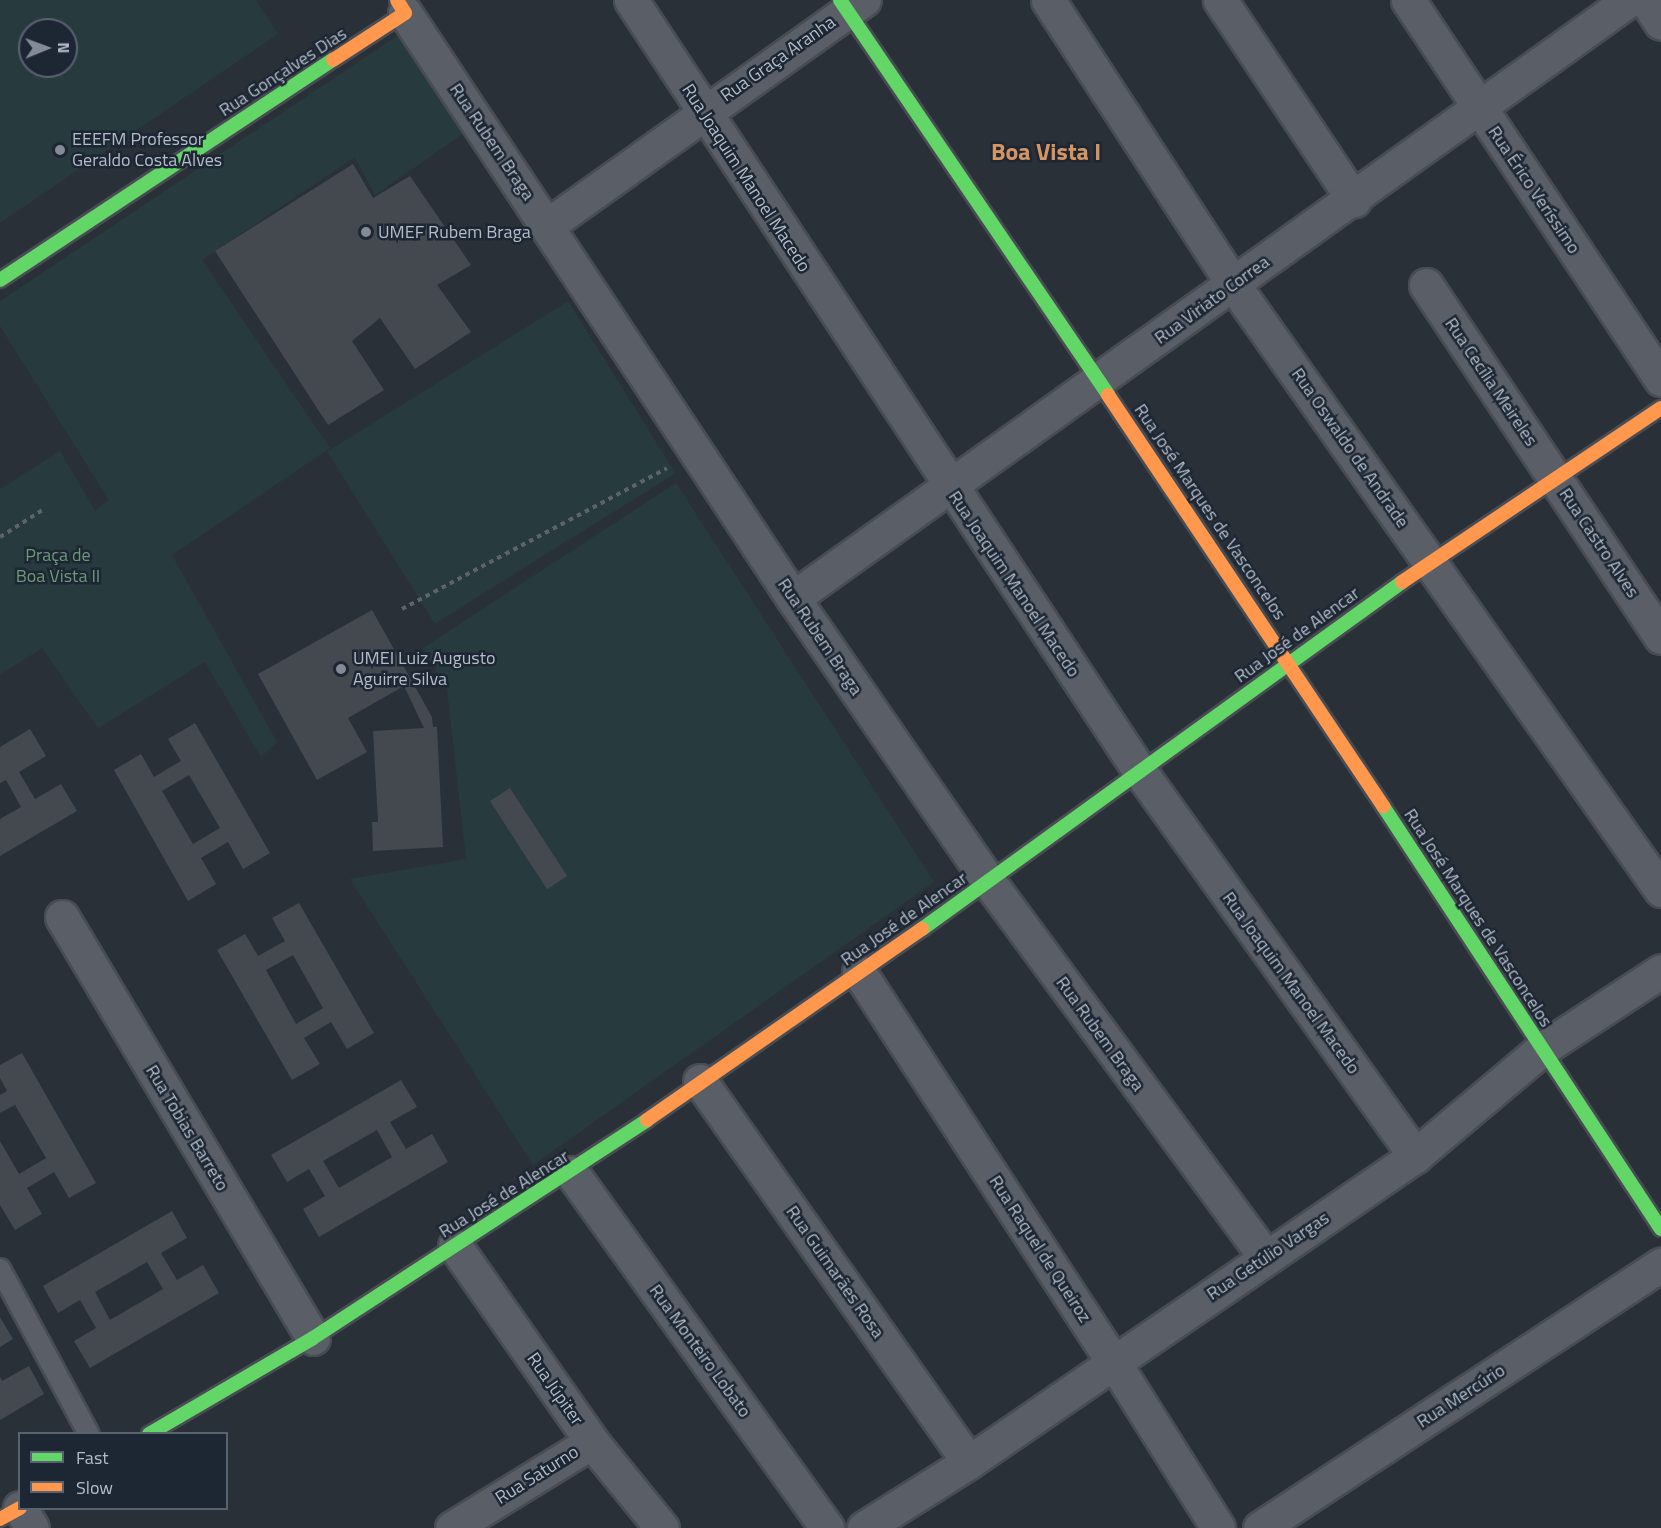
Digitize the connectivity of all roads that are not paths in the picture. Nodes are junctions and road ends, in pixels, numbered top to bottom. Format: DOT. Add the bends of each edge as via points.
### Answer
graph roads {
  1 [pos="631,0"];
  2 [pos="1047,0"];
  3 [pos="1220,0"];
  4 [pos="1408,0"];
  5 [pos="1629,0"];
  6 [pos="1646,0"];
  7 [pos="850,4"];
  8 [pos="401,7"];
  9 [pos="1661,24"];
  10 [pos="1478,105"];
  11 [pos="702,112"];
  12 [pos="1354,200"];
  13 [pos="548,225"];
  14 [pos="0,280"];
  15 [pos="1233,284"];
  16 [pos="1426,285"];
  17 [pos="1661,379"];
  18 [pos="1100,380"];
  19 [pos="1661,408"];
  20 [pos="1556,479"];
  21 [pos="950,488"];
  22 [pos="1431,561"];
  23 [pos="793,598"];
  24 [pos="1661,637"];
  25 [pos="1290,662"];
  26 [pos="1139,770"];
  27 [pos="988,882"];
  28 [pos="1661,890"];
  29 [pos="62,917"];
  30 [pos="1661,970"];
  31 [pos="859,972"];
  32 [pos="1542,1049"];
  33 [pos="700,1081"];
  34 [pos="1415,1156"];
  35 [pos="572,1173"];
  36 [pos="1661,1229"];
  37 [pos="455,1246"];
  38 [pos="1266,1258"];
  39 [pos="1661,1265"];
  40 [pos="0,1269"];
  41 [pos="313,1338"];
  42 [pos="1113,1361"];
  43 [pos="88,1432"];
  44 [pos="152,1432"];
  45 [pos="592,1442"];
  46 [pos="969,1462"];
  47 [pos="18,1509"];
  48 [pos="21,1510"];
  49 [pos="0,1519"];
  50 [pos="32,1528"];
  51 [pos="452,1528"];
  52 [pos="662,1528"];
  53 [pos="827,1528"];
  54 [pos="864,1528"];
  55 [pos="1218,1528"];
  56 [pos="1260,1528"];
  1 -- 11 [label="street, Rua Joaquim Manoel Macedo"];
  2 -- 15 [label="street, Rua Oswaldo de Andrade"];
  3 -- 12 [label="street"];
  4 -- 10 [label="street, Rua Érico Veríssimo"];
  5 -- 10 [label="street, Rua Viriato Correa"];
  6 -- 9 [label="street"];
  7 -- 11 [label="street, Rua Graça Aranha"];
  7 -- 18 [label="street, Rua José Marques de Vasconcelos"];
  8 -- 13 [label="street, Rua Rubem Braga"];
  8 -- 14 [label="street, Rua Gonçalves Dias"];
  10 -- 12 [label="street, Rua Viriato Correa"];
  10 -- 17 [label="street, Rua Érico Veríssimo"];
  11 -- 13 [label="street, Rua Graça Aranha"];
  11 -- 21 [label="street, Rua Joaquim Manoel Macedo"];
  12 -- 15 [label="street, Rua Viriato Correa"];
  13 -- 23 [label="street, Rua Rubem Braga"];
  15 -- 18 [label="street, Rua Viriato Correa"];
  15 -- 22 [label="street, Rua Oswaldo de Andrade"];
  16 -- 20 [label="street, Rua Cecília Meireles"];
  18 -- 21 [label="street, Rua Viriato Correa"];
  18 -- 25 [label="street, Rua José Marques de Vasconcelos"];
  19 -- 20 [label="street, Rua José de Alencar"];
  20 -- 22 [label="street, Rua José de Alencar"];
  20 -- 24 [label="street, Rua Castro Alves"];
  21 -- 23 [label="street, Rua Viriato Correa"];
  21 -- 26 [label="street, Rua Joaquim Manoel Macedo"];
  22 -- 25 [label="street, Rua José de Alencar"];
  22 -- 28 [label="street, Rua Oswaldo de Andrade"];
  23 -- 27 [label="street, Rua Rubem Braga"];
  25 -- 26 [label="street, Rua José de Alencar"];
  25 -- 32 [label="street, Rua José Marques de Vasconcelos"];
  26 -- 27 [label="street, Rua José de Alencar"];
  26 -- 34 [label="street, Rua Joaquim Manoel Macedo"];
  27 -- 31 [label="street, Rua José de Alencar"];
  27 -- 38 [label="street, Rua Rubem Braga"];
  29 -- 41 [label="street, Rua Tobias Barreto"];
  30 -- 32 [label="street, Rua Getúlio Vargas"];
  31 -- 33 [label="street, Rua José de Alencar"];
  31 -- 42 [label="street, Rua Raquel de Queiroz"];
  32 -- 34 [label="street, Rua Getúlio Vargas"];
  32 -- 36 [label="street, Rua José Marques de Vasconcelos"];
  33 -- 35 [label="street, Rua José de Alencar"];
  33 -- 46 [label="street, Rua Guimarães Rosa"];
  34 -- 38 [label="street, Rua Getúlio Vargas"];
  35 -- 37 [label="street, Rua José de Alencar"];
  35 -- 53 [label="street, Rua Monteiro Lobato"];
  37 -- 41 [label="street, Rua José de Alencar"];
  37 -- 45 [label="street, Rua Júpiter"];
  38 -- 42 [label="street, Rua Getúlio Vargas"];
  39 -- 56 [label="street, Rua Mercúrio"];
  40 -- 43 [label="lane"];
  41 -- 44 [label="street, Rua José de Alencar"];
  42 -- 46 [label="street, Rua Getúlio Vargas"];
  42 -- 55 [label="street, Rua Raquel de Queiroz"];
  45 -- 51 [label="street, Rua Saturno"];
  45 -- 52 [label="street, Rua Júpiter"];
  46 -- 54 [label="street, Rua Getúlio Vargas"];
  47 -- 49 [label="street"];
  48 -- 50 [label="street"];
}
